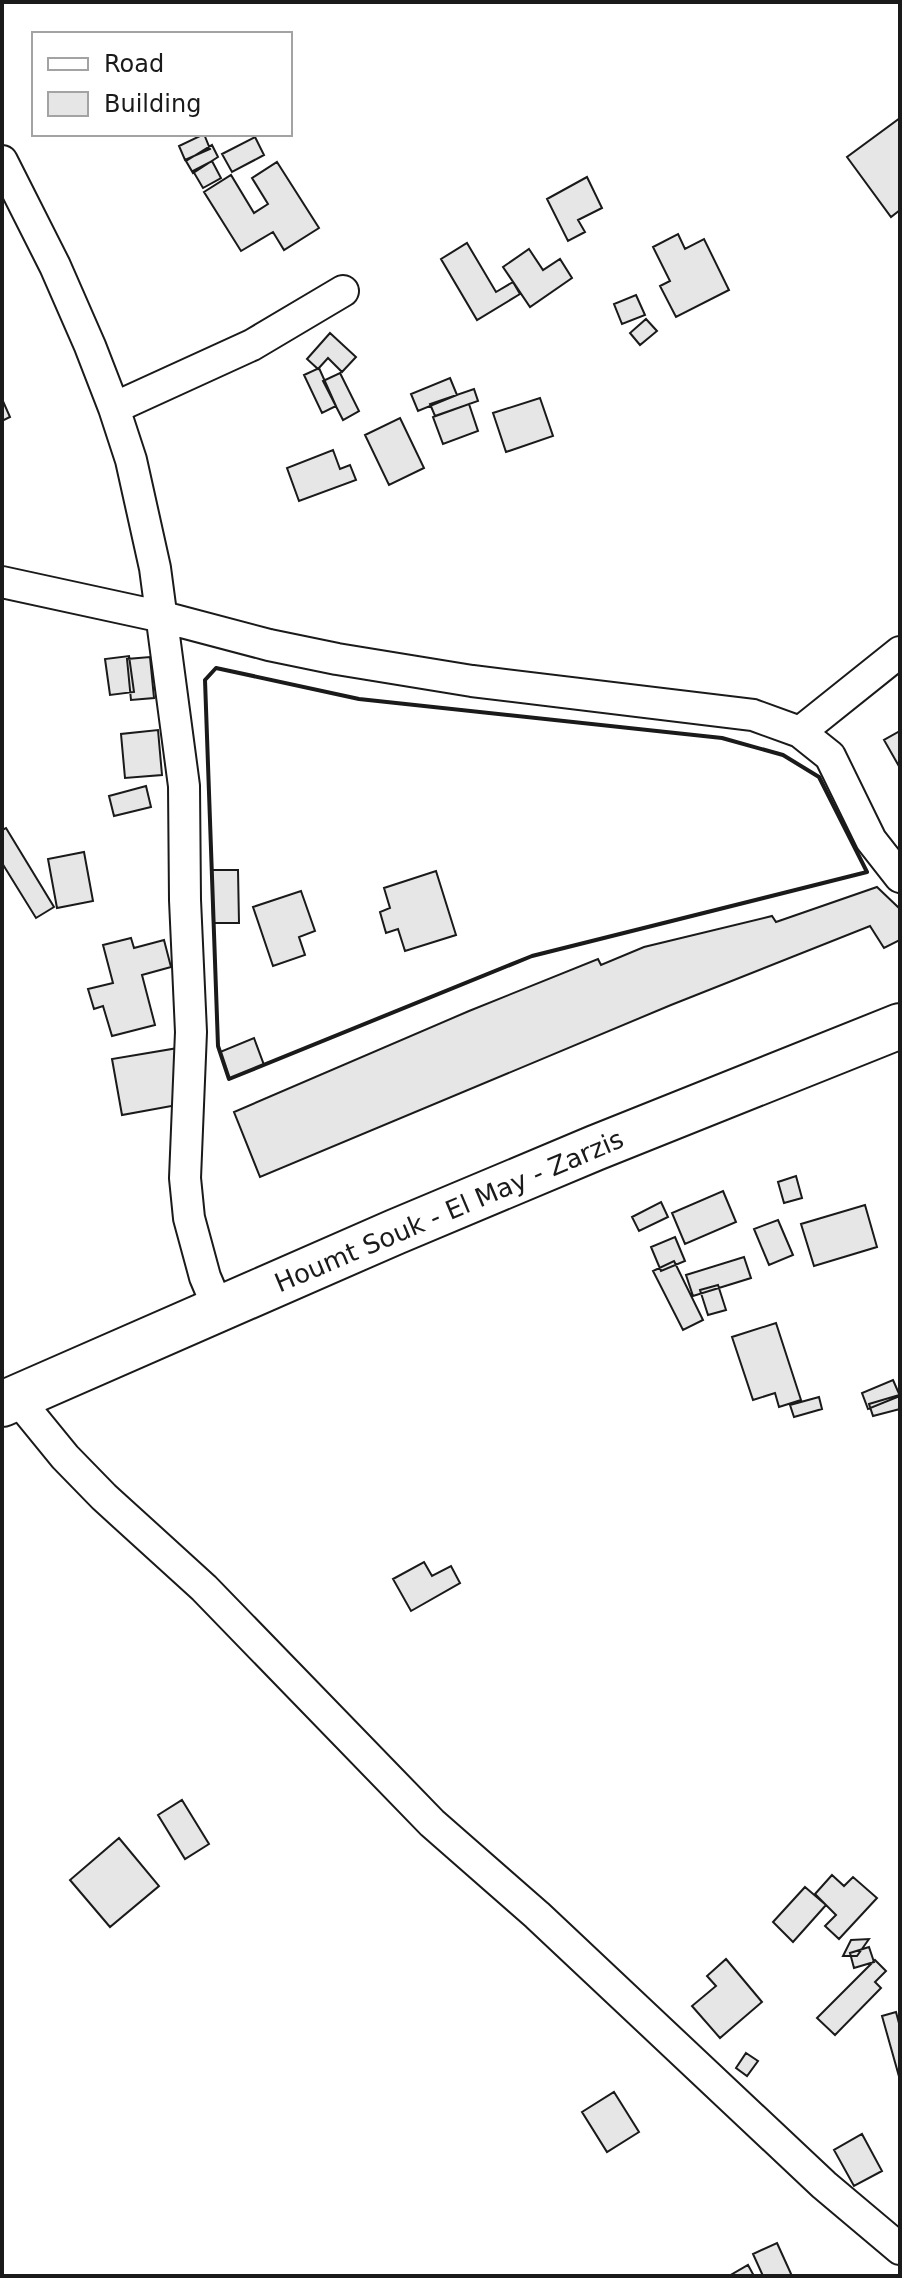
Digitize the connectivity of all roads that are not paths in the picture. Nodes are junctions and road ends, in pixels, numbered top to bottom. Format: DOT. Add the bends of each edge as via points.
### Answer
graph roads {
  1 [pos="2,161"];
  2 [pos="343,291"];
  3 [pos="114,408"];
  4 [pos="2,582"];
  5 [pos="163,617"];
  6 [pos="900,652"];
  7 [pos="800,732"];
  8 [pos="900,877"];
  9 [pos="900,1026"];
  10 [pos="219,1310"];
  11 [pos="9,1400"];
  12 [pos="900,2249"];
  1 -- 3 [label="street" via="55,266"];
  2 -- 3 [label="street" via="252,345"];
  3 -- 5 [label="street" via="131,460"];
  4 -- 5 [label="street"];
  5 -- 7 [label="street" via="337,659 753,715"];
  5 -- 10 [label="street" via="184,786 191,1032 185,1178 189,1218"];
  6 -- 7 [label="street"];
  7 -- 8 [label="street" via="830,756 871,840"];
  9 -- 10 [label="main road, Houmt Souk - El May - Zarzis" via="580,1154"];
  10 -- 11 [label="main road, Houmt Souk - El May - Zarzis"];
  11 -- 12 [label="street" via="204,1588 432,1823"];
}
